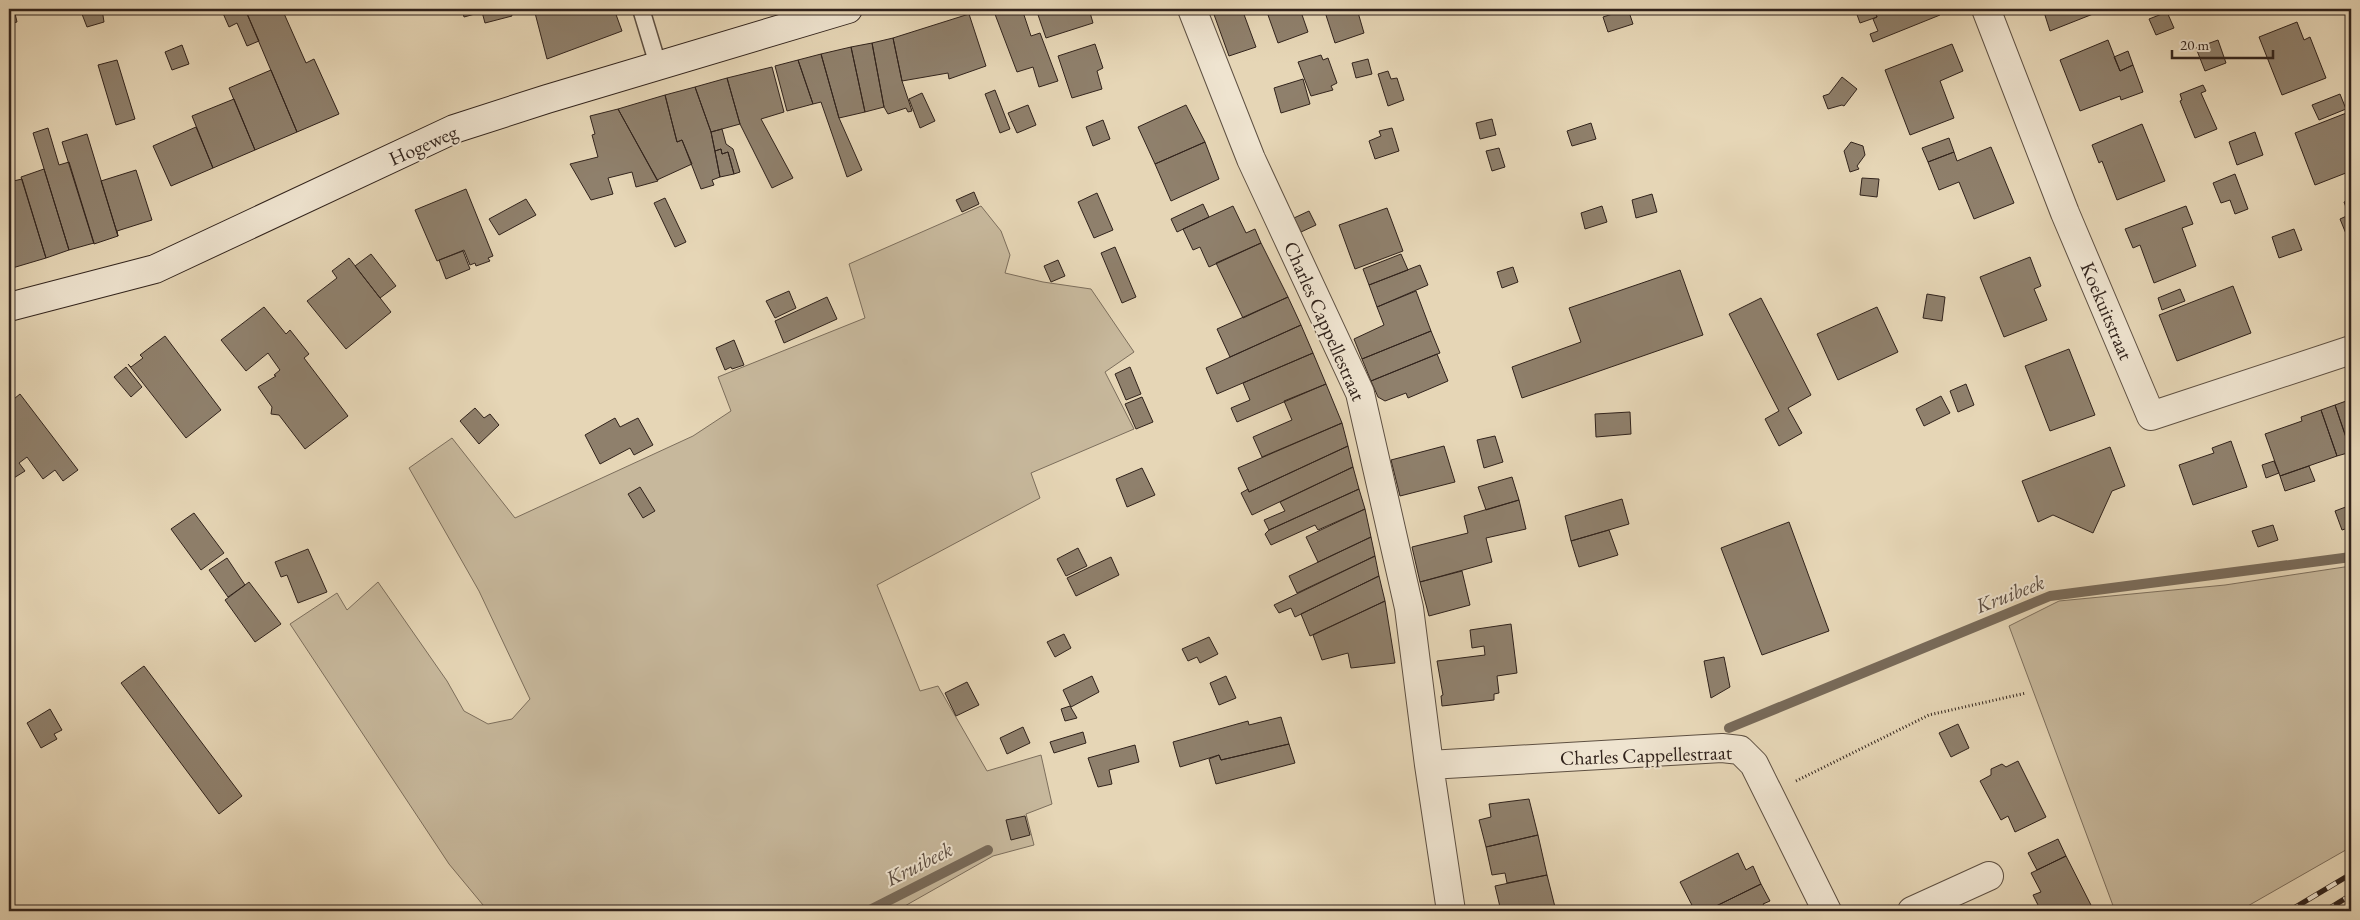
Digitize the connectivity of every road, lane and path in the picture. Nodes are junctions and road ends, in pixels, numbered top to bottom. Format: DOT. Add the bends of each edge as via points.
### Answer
graph roads {
  1 [pos="641,9"];
  2 [pos="848,9"];
  3 [pos="1192,9"];
  4 [pos="1986,9"];
  5 [pos="658,65"];
  6 [pos="9,307"];
  7 [pos="2351,350"];
  8 [pos="2026,693"];
  9 [pos="1429,765"];
  10 [pos="1769,794"];
  11 [pos="1989,876"];
  12 [pos="1451,911"];
  13 [pos="1827,911"];
  14 [pos="1912,911"];
  1 -- 5 [label="lane"];
  2 -- 5 [label="street, Hogeweg"];
  3 -- 9 [label="street, Charles Cappellestraat" via="1250,159 1360,393 1409,608"];
  4 -- 7 [label="street, Koekuitstraat" via="2150,416"];
  5 -- 6 [label="street, Hogeweg" via="454,129 155,269"];
  8 -- 10 [label="path" via="1929,715"];
  9 -- 10 [label="street, Charles Cappellestraat" via="1722,748 1740,750 1754,764"];
  9 -- 12 [label="street, Charles Cappellestraat"];
  10 -- 13 [label="street, Charles Cappellestraat"];
  11 -- 14 [label="street"];
}
